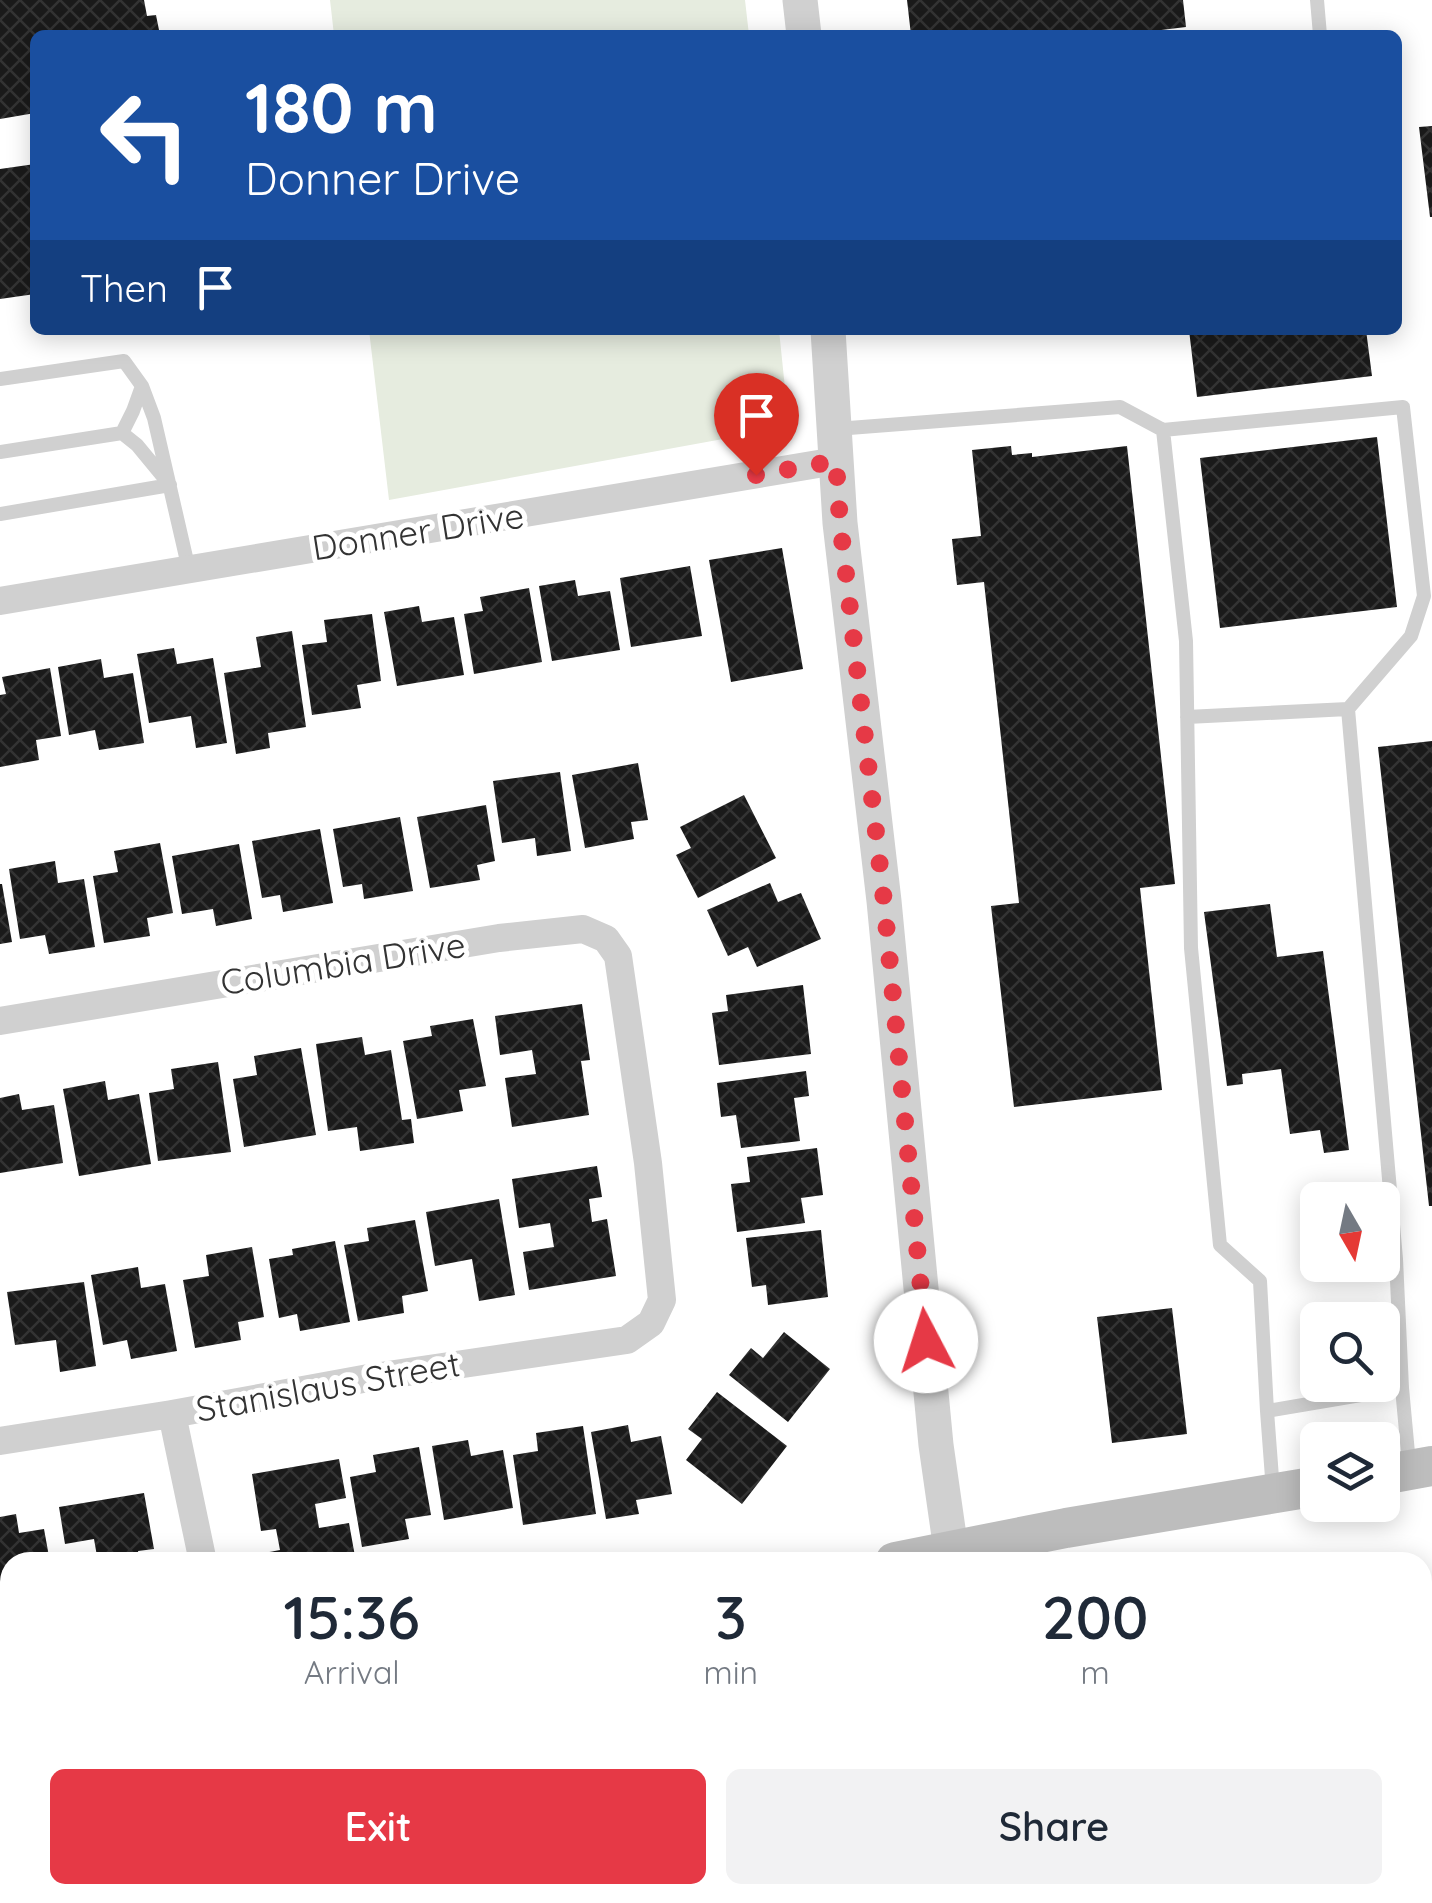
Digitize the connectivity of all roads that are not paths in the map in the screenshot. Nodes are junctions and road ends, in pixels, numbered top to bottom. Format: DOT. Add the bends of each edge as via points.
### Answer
graph roads {
  1 [pos="800,0"];
  2 [pos="1316,0"];
  3 [pos="803,30"];
  4 [pos="1319,30"];
  5 [pos="828,335"];
  6 [pos="0,379"];
  7 [pos="142,386"];
  8 [pos="1164,430"];
  9 [pos="122,432"];
  10 [pos="835,445"];
  11 [pos="0,452"];
  12 [pos="170,485"];
  13 [pos="0,514"];
  14 [pos="190,570"];
  15 [pos="0,600"];
  16 [pos="1348,709"];
  17 [pos="1187,717"];
  18 [pos="0,1021"];
  19 [pos="651,1323"];
  20 [pos="1402,1388"];
  21 [pos="1266,1412"];
  22 [pos="172,1414"];
  23 [pos="0,1440"];
  24 [pos="1408,1470"];
  25 [pos="1300,1489"];
  26 [pos="1274,1493"];
  27 [pos="200,1552"];
  28 [pos="951,1552"];
  29 [pos="968,1552"];
  1 -- 3 [label="street"];
  2 -- 4 [label="lane"];
  5 -- 10 [label="street"];
  6 -- 7 [label="lane" via="124,361"];
  7 -- 9 [label="lane"];
  7 -- 12 [label="lane"];
  8 -- 10 [label="lane" via="1120,407"];
  8 -- 16 [label="lane" via="1403,406 1424,596 1411,636"];
  8 -- 17 [label="lane" via="1186,641"];
  9 -- 11 [label="lane"];
  9 -- 12 [label="lane"];
  10 -- 14 [label="street, Donner Drive"];
  10 -- 28 [label="street"];
  12 -- 13 [label="lane"];
  12 -- 14 [label="lane"];
  14 -- 15 [label="street, Donner Drive"];
  16 -- 17 [label="lane"];
  16 -- 20 [label="lane"];
  17 -- 21 [label="lane" via="1192,948 1220,1244 1260,1281"];
  18 -- 19 [label="street, Columbia Drive" via="499,938 583,929 606,939 618,956 648,1163 662,1300"];
  19 -- 22 [label="street, Stanislaus Street" via="627,1340"];
  20 -- 21 [label="lane"];
  20 -- 24 [label="lane"];
  21 -- 26 [label="lane"];
  22 -- 23 [label="street, Stanislaus Street"];
  22 -- 27 [label="street"];
  25 -- 26 [label="main road"];
  26 -- 29 [label="main road" via="1066,1528"];
}
